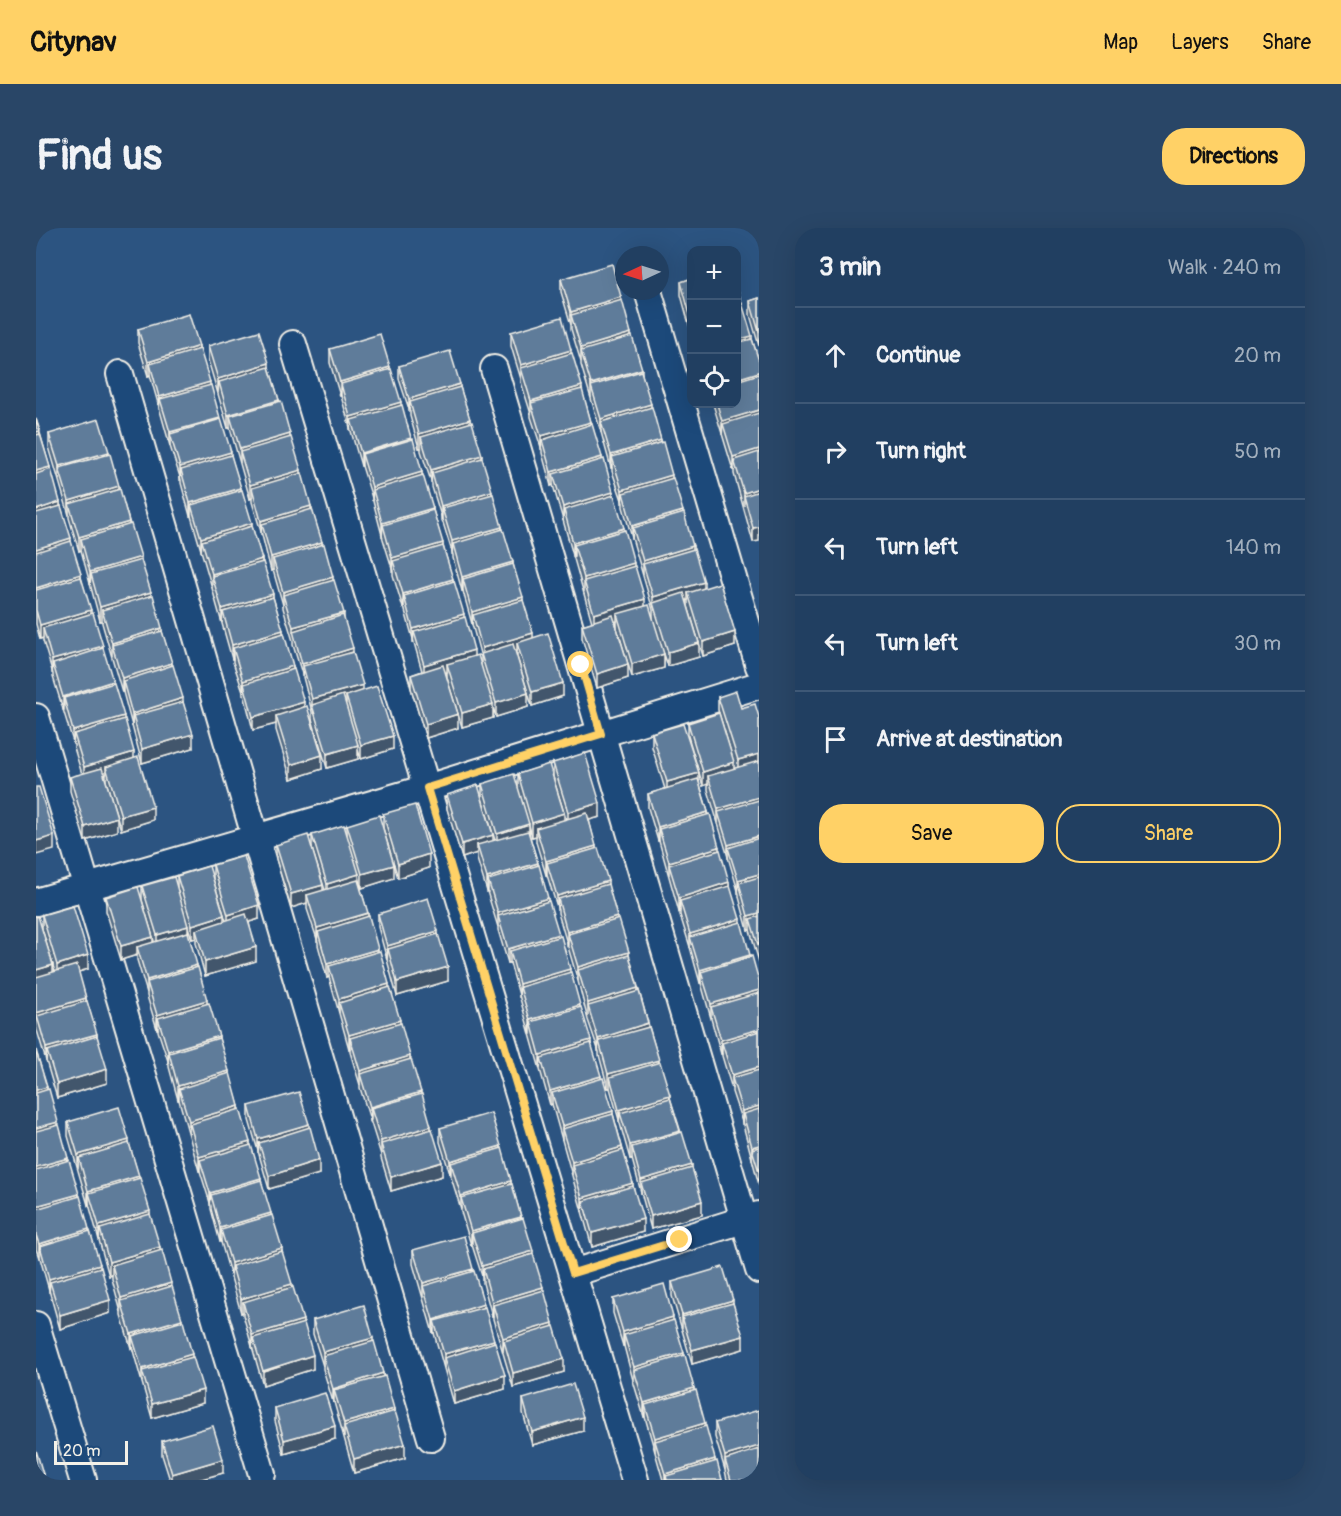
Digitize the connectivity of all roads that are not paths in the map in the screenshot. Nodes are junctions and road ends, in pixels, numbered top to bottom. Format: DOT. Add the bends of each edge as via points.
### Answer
graph roads {
  1 [pos="651,300"];
  2 [pos="293,344"];
  3 [pos="494,369"];
  4 [pos="120,374"];
  5 [pos="759,666"];
  6 [pos="759,685"];
  7 [pos="36,717"];
  8 [pos="601,734"];
  9 [pos="427,788"];
  10 [pos="255,838"];
  11 [pos="87,887"];
  12 [pos="36,902"];
  13 [pos="752,1217"];
  14 [pos="759,1270"];
  15 [pos="573,1273"];
  16 [pos="36,1325"];
  17 [pos="431,1438"];
  18 [pos="262,1474"];
  19 [pos="83,1480"];
  20 [pos="635,1480"];
  1 -- 5 [label="street"];
  2 -- 9 [label="street"];
  3 -- 8 [label="street"];
  4 -- 10 [label="street"];
  6 -- 8 [label="street"];
  7 -- 11 [label="street"];
  8 -- 9 [label="street"];
  8 -- 13 [label="street"];
  9 -- 10 [label="street"];
  9 -- 15 [label="street"];
  10 -- 11 [label="street"];
  10 -- 17 [label="street"];
  11 -- 12 [label="street"];
  11 -- 18 [label="street"];
  13 -- 14 [label="street"];
  13 -- 15 [label="street"];
  15 -- 20 [label="street"];
  16 -- 19 [label="street"];
}
